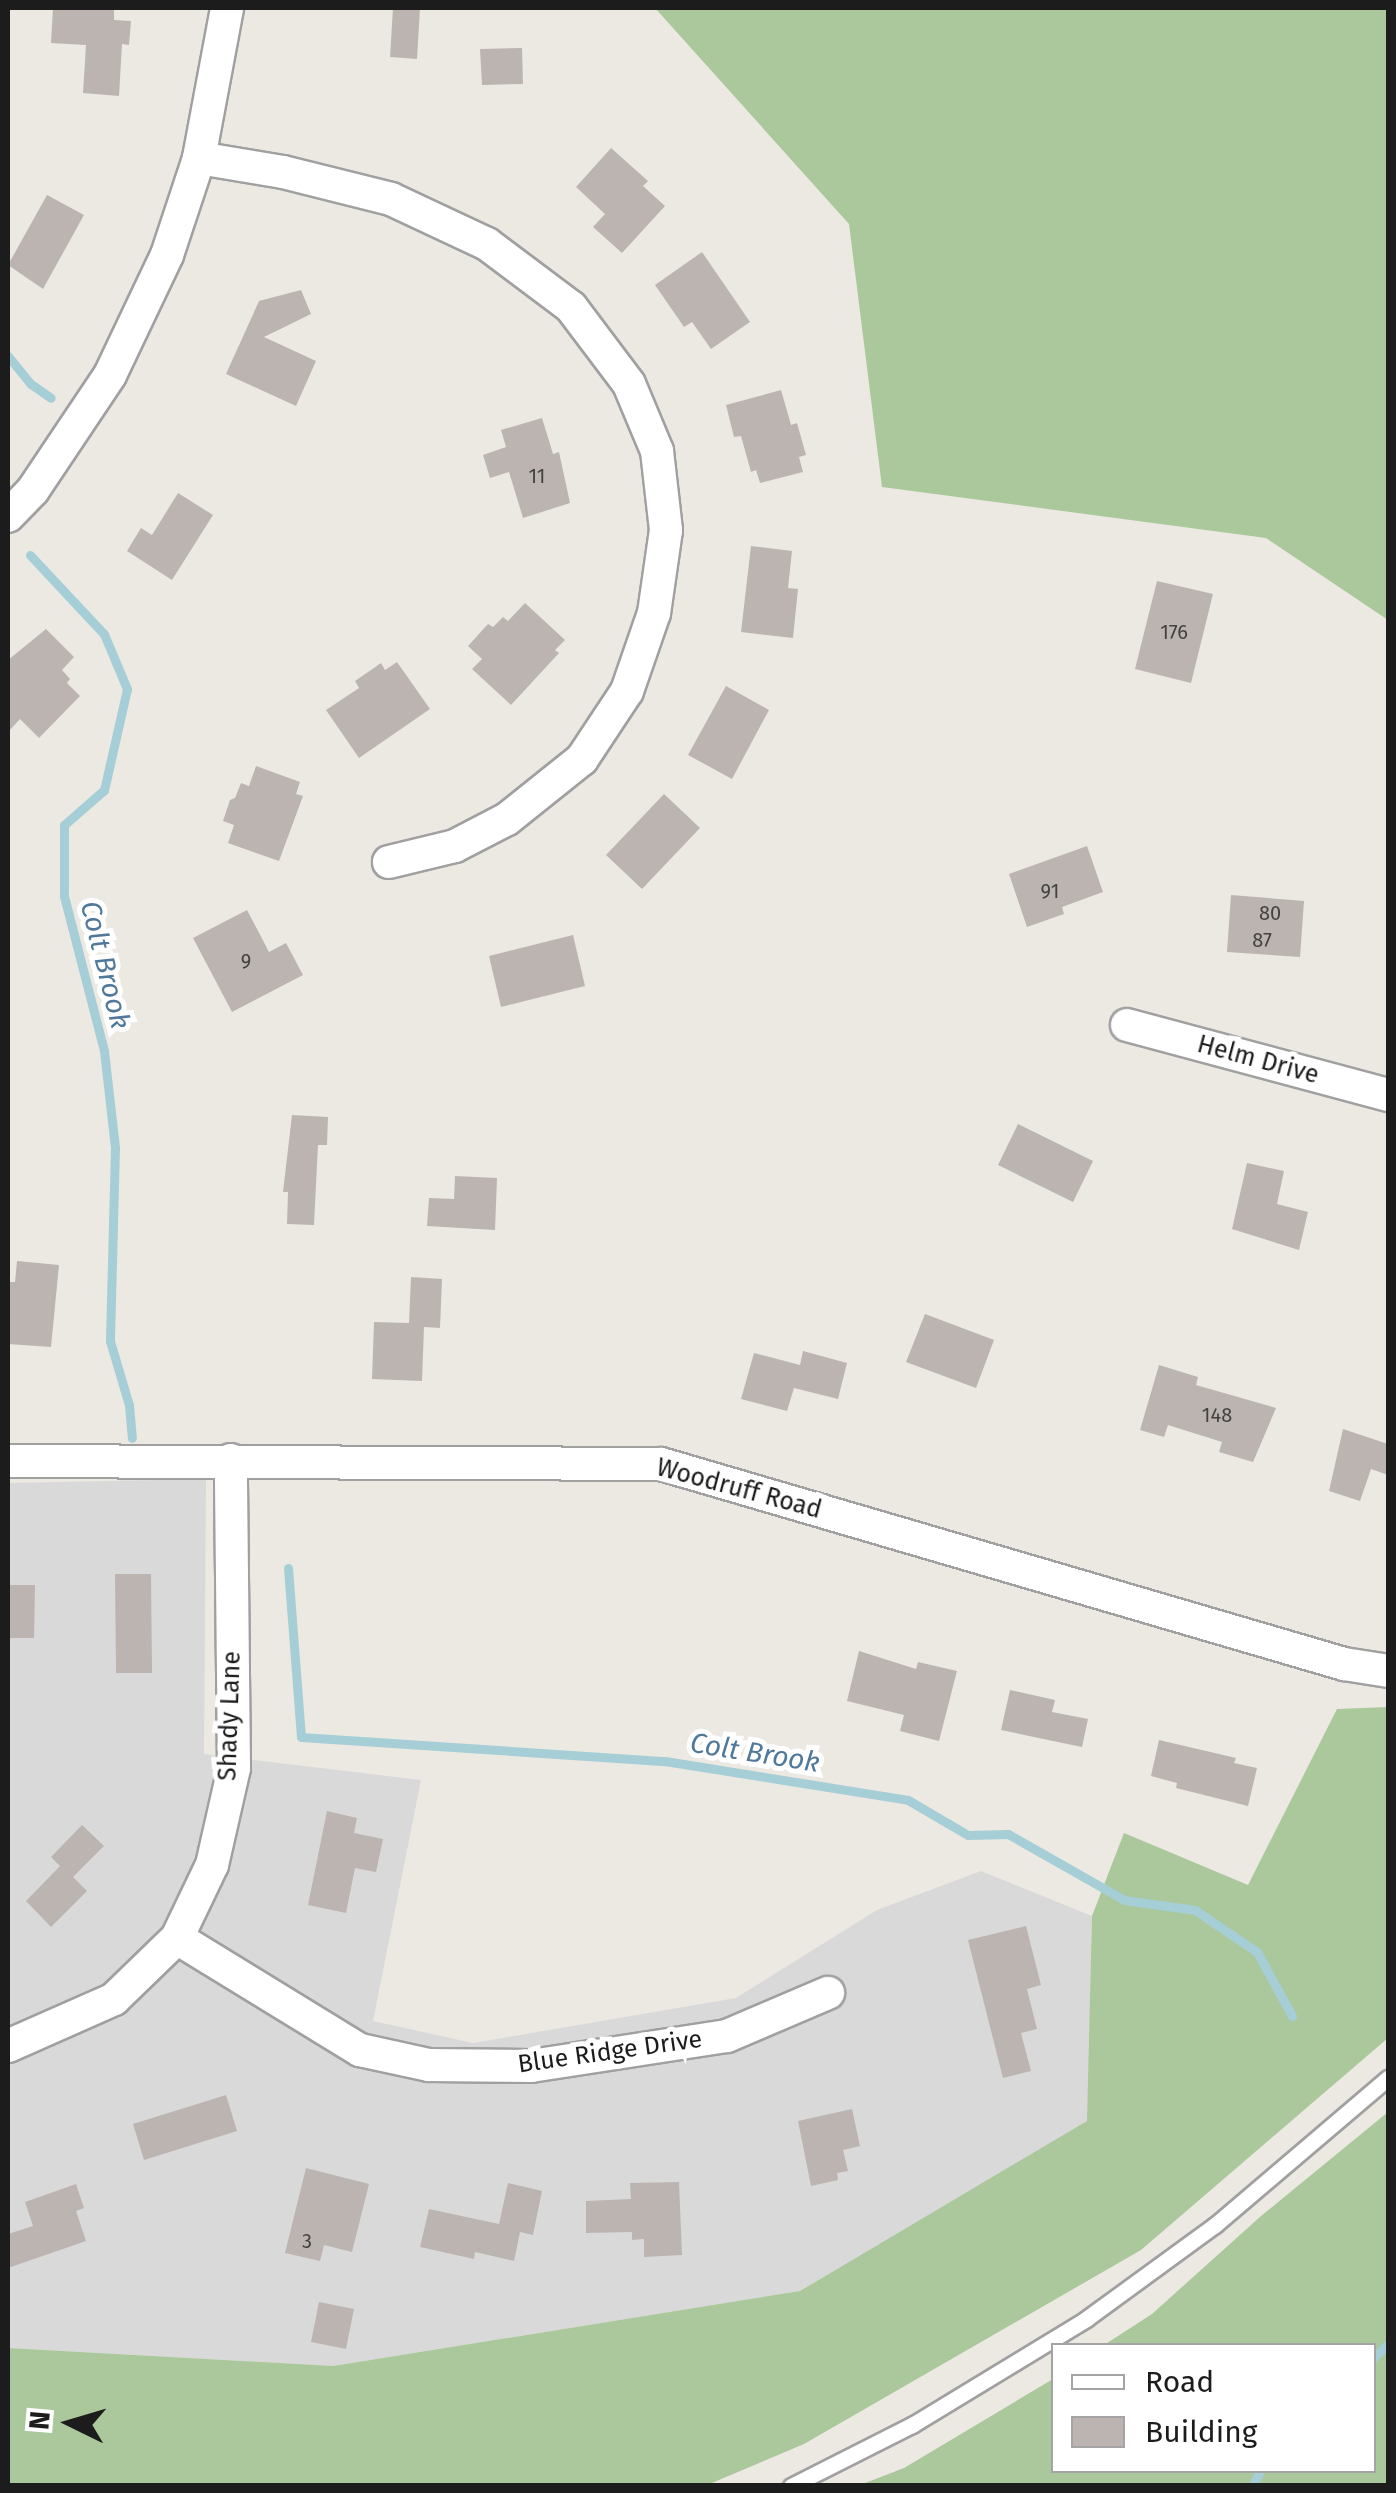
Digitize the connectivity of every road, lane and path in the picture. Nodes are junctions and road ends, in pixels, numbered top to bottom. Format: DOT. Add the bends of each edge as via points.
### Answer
graph roads {
  1 [pos="227,8"];
  2 [pos="198,158"];
  3 [pos="8,516"];
  4 [pos="389,862"];
  5 [pos="1126,1025"];
  6 [pos="1388,1095"];
  7 [pos="231,1460"];
  8 [pos="8,1461"];
  9 [pos="1388,1671"];
  10 [pos="176,1938"];
  11 [pos="828,1993"];
  12 [pos="8,2046"];
  13 [pos="1388,2078"];
  14 [pos="790,2486"];
  1 -- 2 [label="street"];
  2 -- 3 [label="street" via="167,255 110,375 33,490"];
  2 -- 4 [label="street" via="391,199 487,244 571,307 629,384 657,451 666,530 654,613 628,691 582,759 507,819 454,846"];
  5 -- 6 [label="street, Helm Drive"];
  7 -- 8 [label="street, Woodruff Road"];
  7 -- 9 [label="street, Woodruff Road" via="661,1464 1344,1664"];
  7 -- 10 [label="street, Shady Lane" via="234,1768 212,1866"];
  10 -- 11 [label="street, Blue Ridge Drive" via="360,2050 429,2065 531,2066 726,2036"];
  10 -- 12 [label="street, Shady Lane" via="114,1999"];
  13 -- 14 [label="lane" via="1258,2191 1086,2319 912,2425"];
}
